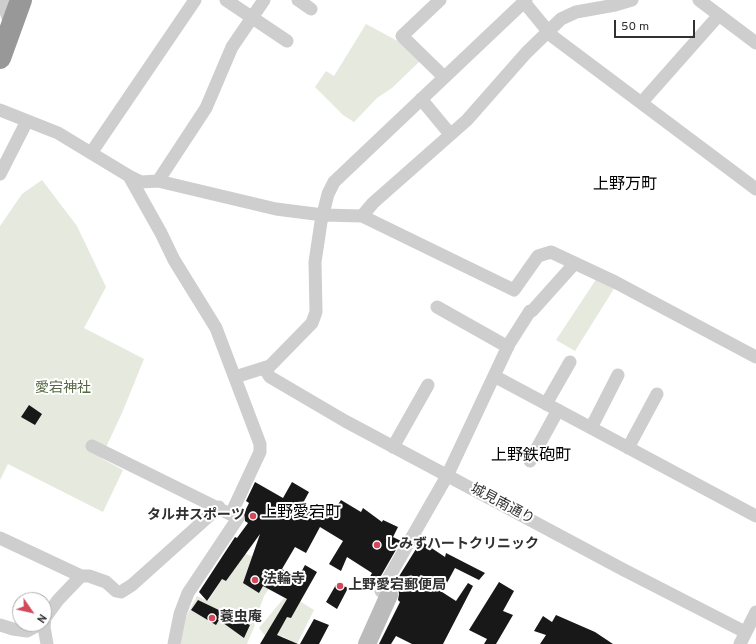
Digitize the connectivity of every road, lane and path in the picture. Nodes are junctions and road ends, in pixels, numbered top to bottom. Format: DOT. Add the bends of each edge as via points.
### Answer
graph roads {
  1 [pos="2,0"];
  2 [pos="21,0"];
  3 [pos="195,0"];
  4 [pos="226,0"];
  5 [pos="264,0"];
  6 [pos="298,0"];
  7 [pos="440,0"];
  8 [pos="632,0"];
  9 [pos="699,0"];
  10 [pos="525,1"];
  11 [pos="311,9"];
  12 [pos="719,15"];
  13 [pos="252,17"];
  14 [pos="11,27"];
  15 [pos="548,31"];
  16 [pos="287,40"];
  17 [pos="756,43"];
  18 [pos="0,58"];
  19 [pos="444,77"];
  20 [pos="421,99"];
  21 [pos="642,102"];
  22 [pos="0,110"];
  23 [pos="27,121"];
  24 [pos="450,134"];
  25 [pos="91,153"];
  26 [pos="0,174"];
  27 [pos="129,176"];
  28 [pos="158,182"];
  29 [pos="756,189"];
  30 [pos="324,215"];
  31 [pos="362,216"];
  32 [pos="575,263"];
  33 [pos="437,307"];
  34 [pos="508,347"];
  35 [pos="756,357"];
  36 [pos="570,362"];
  37 [pos="264,368"];
  38 [pos="618,375"];
  39 [pos="494,376"];
  40 [pos="235,377"];
  41 [pos="428,385"];
  42 [pos="657,394"];
  43 [pos="546,404"];
  44 [pos="558,410"];
  45 [pos="591,428"];
  46 [pos="92,446"];
  47 [pos="393,447"];
  48 [pos="628,448"];
  49 [pos="530,461"];
  50 [pos="447,476"];
  51 [pos="219,507"];
  52 [pos="231,514"];
  53 [pos="756,516"];
  54 [pos="0,538"];
  55 [pos="81,576"];
  56 [pos="385,593"];
  57 [pos="52,608"];
  58 [pos="756,612"];
  59 [pos="0,624"];
  60 [pos="12,629"];
  61 [pos="45,632"];
  62 [pos="743,638"];
  63 [pos="47,644"];
  64 [pos="174,644"];
  65 [pos="368,644"];
  1 -- 14 [label="street"];
  2 -- 14 [label="highway"];
  3 -- 25 [label="street"];
  4 -- 13 [label="street"];
  5 -- 13 [label="street"];
  6 -- 11 [label="street"];
  7 -- 19 [label="street" via="402,36"];
  8 -- 15 [label="street" via="576,12 561,19"];
  9 -- 12 [label="street"];
  10 -- 15 [label="street"];
  10 -- 19 [label="street"];
  12 -- 17 [label="street"];
  12 -- 21 [label="street"];
  13 -- 16 [label="street"];
  13 -- 28 [label="street" via="232,48 206,108"];
  14 -- 18 [label="highway"];
  15 -- 21 [label="street"];
  15 -- 24 [label="street" via="526,52 467,120"];
  19 -- 20 [label="street"];
  20 -- 24 [label="street"];
  20 -- 30 [label="street" via="334,182 328,194"];
  21 -- 29 [label="street"];
  22 -- 23 [label="street"];
  23 -- 25 [label="street" via="58,133"];
  23 -- 26 [label="street"];
  24 -- 31 [label="street" via="373,203"];
  25 -- 27 [label="street"];
  27 -- 28 [label="street" via="141,182"];
  27 -- 40 [label="street" via="174,260 216,328"];
  28 -- 30 [label="street" via="276,209"];
  30 -- 31 [label="street"];
  30 -- 37 [label="street" via="315,262 317,303 312,323 270,366"];
  31 -- 32 [label="street" via="514,290 538,256 551,252"];
  32 -- 34 [label="street" via="530,311"];
  32 -- 35 [label="street"];
  33 -- 34 [label="street"];
  34 -- 39 [label="street"];
  36 -- 43 [label="street"];
  37 -- 40 [label="street"];
  37 -- 47 [label="street, 城見南通り" via="270,377 345,422"];
  38 -- 45 [label="street"];
  39 -- 43 [label="street"];
  39 -- 50 [label="street"];
  40 -- 52 [label="street" via="260,444 260,452"];
  41 -- 47 [label="street"];
  42 -- 48 [label="street"];
  43 -- 44 [label="street"];
  44 -- 45 [label="street"];
  44 -- 49 [label="street"];
  45 -- 48 [label="street"];
  46 -- 51 [label="street"];
  47 -- 50 [label="street, 城見南通り"];
  48 -- 53 [label="street"];
  50 -- 56 [label="street"];
  50 -- 62 [label="street, 城見南通り"];
  51 -- 52 [label="street"];
  51 -- 55 [label="street" via="121,592 106,582"];
  52 -- 64 [label="street" via="238,518 188,593 180,614"];
  54 -- 55 [label="street"];
  55 -- 57 [label="street"];
  56 -- 65 [label="street"];
  58 -- 62 [label="street"];
  59 -- 60 [label="street"];
  61 -- 63 [label="street"];
}
